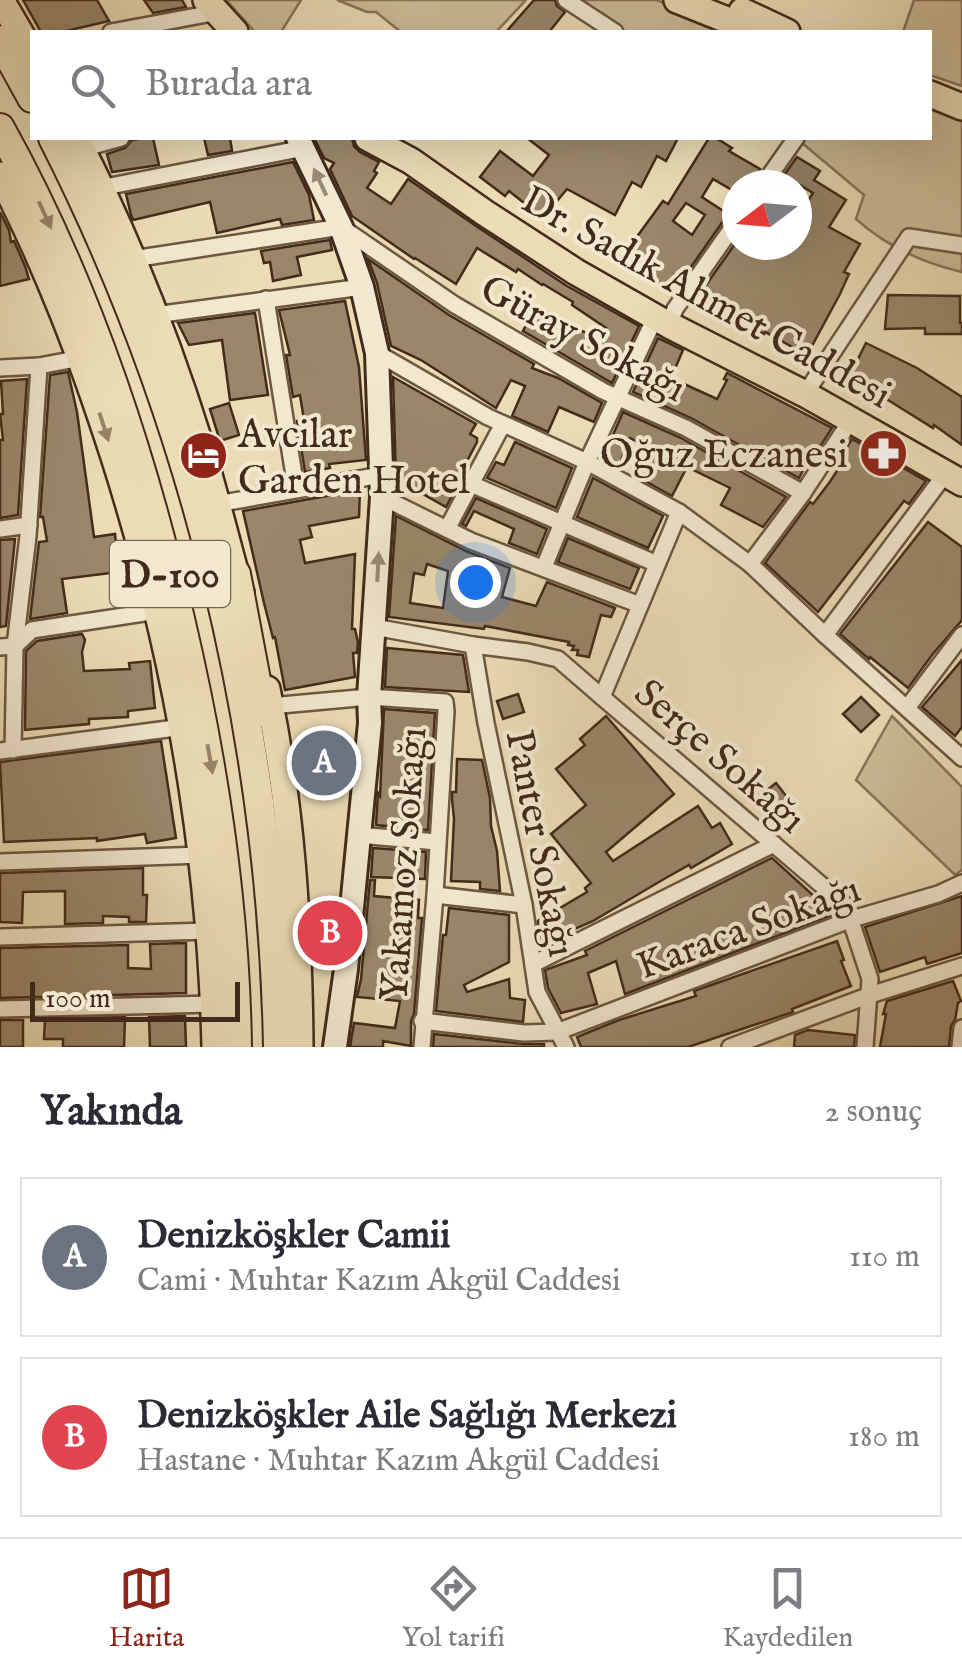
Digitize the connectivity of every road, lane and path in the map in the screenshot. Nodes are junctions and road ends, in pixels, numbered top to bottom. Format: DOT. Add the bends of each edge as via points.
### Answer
graph roads {
  1 [pos="1,0"];
  2 [pos="566,0"];
  3 [pos="678,0"];
  4 [pos="720,0"];
  5 [pos="212,6"];
  6 [pos="119,30"];
  7 [pos="233,30"];
  8 [pos="612,30"];
  9 [pos="746,30"];
  10 [pos="784,30"];
  11 [pos="0,40"];
  12 [pos="30,47"];
  13 [pos="30,94"];
  14 [pos="932,95"];
  15 [pos="962,107"];
  16 [pos="0,128"];
  17 [pos="54,140"];
  18 [pos="104,140"];
  19 [pos="372,140"];
  20 [pos="795,140"];
  21 [pos="79,143"];
  22 [pos="301,143"];
  23 [pos="773,170"];
  24 [pos="0,175"];
  25 [pos="100,188"];
  26 [pos="8,206"];
  27 [pos="341,227"];
  28 [pos="722,243"];
  29 [pos="962,245"];
  30 [pos="133,259"];
  31 [pos="362,286"];
  32 [pos="266,299"];
  33 [pos="155,315"];
  34 [pos="662,321"];
  35 [pos="377,353"];
  36 [pos="81,358"];
  37 [pos="39,366"];
  38 [pos="0,368"];
  39 [pos="806,394"];
  40 [pos="618,397"];
  41 [pos="851,420"];
  42 [pos="503,424"];
  43 [pos="587,462"];
  44 [pos="954,478"];
  45 [pos="471,484"];
  46 [pos="381,486"];
  47 [pos="296,488"];
  48 [pos="802,493"];
  49 [pos="217,504"];
  50 [pos="679,512"];
  51 [pos="29,524"];
  52 [pos="562,524"];
  53 [pos="0,529"];
  54 [pos="447,529"];
  55 [pos="657,564"];
  56 [pos="750,564"];
  57 [pos="544,567"];
  58 [pos="236,574"];
  59 [pos="640,604"];
  60 [pos="157,612"];
  61 [pos="374,627"];
  62 [pos="824,635"];
  63 [pos="962,635"];
  64 [pos="473,645"];
  65 [pos="7,646"];
  66 [pos="602,697"];
  67 [pos="369,698"];
  68 [pos="270,706"];
  69 [pos="907,708"];
  70 [pos="183,726"];
  71 [pos="7,750"];
  72 [pos="962,758"];
  73 [pos="358,835"];
  74 [pos="437,842"];
  75 [pos="774,844"];
  76 [pos="202,856"];
  77 [pos="0,862"];
  78 [pos="962,884"];
  79 [pos="435,895"];
  80 [pos="524,906"];
  81 [pos="852,919"];
  82 [pos="209,931"];
  83 [pos="0,937"];
  84 [pos="533,964"];
  85 [pos="962,967"];
  86 [pos="870,995"];
  87 [pos="214,1004"];
  88 [pos="0,1009"];
  89 [pos="422,1021"];
  90 [pos="962,1028"];
  91 [pos="780,1030"];
  92 [pos="557,1032"];
  93 [pos="215,1047"];
  94 [pos="237,1047"];
  95 [pos="278,1047"];
  96 [pos="287,1047"];
  97 [pos="300,1047"];
  98 [pos="334,1047"];
  99 [pos="422,1047"];
  100 [pos="566,1047"];
  101 [pos="730,1047"];
  102 [pos="777,1047"];
  103 [pos="865,1047"];
  104 [pos="960,1047"];
  1 -- 12 [label="main road"];
  2 -- 8 [label="street"];
  3 -- 9 [label="main road"];
  4 -- 10 [label="main road"];
  5 -- 6 [label="street"];
  5 -- 7 [label="main road"];
  11 -- 13 [label="highway"];
  14 -- 15 [label="main road"];
  16 -- 94 [label="highway, D-100, one-way" via="87,313 162,543 218,806"];
  17 -- 95 [label="highway, D-100" via="134,314 208,547 256,784"];
  18 -- 21 [label="street"];
  19 -- 34 [label="main road, Dr. Sadık Ahmet Caddesi"];
  20 -- 23 [label="street"];
  21 -- 25 [label="main road"];
  22 -- 25 [label="street"];
  27 -- 22 [label="street, one-way"];
  24 -- 26 [label="main road"];
  25 -- 30 [label="main road"];
  26 -- 36 [label="main road" via="56,292"];
  27 -- 30 [label="street"];
  27 -- 31 [label="street"];
  27 -- 40 [label="street, Güray Sokağı" via="454,306"];
  28 -- 34 [label="street"];
  29 -- 39 [label="street" via="908,237"];
  30 -- 33 [label="main road"];
  31 -- 32 [label="street"];
  31 -- 35 [label="street"];
  32 -- 33 [label="street"];
  32 -- 47 [label="street"];
  33 -- 49 [label="main road"];
  34 -- 39 [label="main road, Dr. Sadık Ahmet Caddesi"];
  34 -- 40 [label="street"];
  35 -- 42 [label="street"];
  35 -- 46 [label="street"];
  36 -- 37 [label="street"];
  36 -- 60 [label="main road, one-way"];
  37 -- 38 [label="street"];
  37 -- 51 [label="street"];
  39 -- 41 [label="main road, Dr. Sadık Ahmet Caddesi"];
  40 -- 43 [label="street"];
  40 -- 48 [label="street, Güray Sokağı"];
  41 -- 44 [label="main road, Dr. Sadık Ahmet Caddesi"];
  41 -- 48 [label="street"];
  42 -- 43 [label="street"];
  42 -- 45 [label="street"];
  43 -- 50 [label="street"];
  43 -- 52 [label="street"];
  44 -- 62 [label="street"];
  45 -- 52 [label="street"];
  45 -- 54 [label="street"];
  46 -- 47 [label="street"];
  46 -- 54 [label="street"];
  61 -- 46 [label="street, one-way"];
  47 -- 49 [label="street"];
  48 -- 56 [label="street"];
  49 -- 58 [label="main road"];
  50 -- 55 [label="street, Serçe Sokağı"];
  50 -- 56 [label="street"];
  51 -- 53 [label="street"];
  51 -- 65 [label="street"];
  52 -- 55 [label="street"];
  52 -- 57 [label="street"];
  54 -- 57 [label="street"];
  55 -- 59 [label="street, Serçe Sokağı"];
  56 -- 62 [label="street"];
  57 -- 59 [label="street"];
  58 -- 68 [label="main road"];
  58 -- 96 [label="highway" via="278,816"];
  59 -- 66 [label="street, Serçe Sokağı"];
  60 -- 65 [label="street" via="32,630"];
  60 -- 70 [label="main road"];
  61 -- 64 [label="street"];
  61 -- 67 [label="street"];
  62 -- 69 [label="street"];
  63 -- 69 [label="street"];
  64 -- 66 [label="street" via="558,660"];
  64 -- 80 [label="street, Panter Sokağı"];
  65 -- 71 [label="street"];
  66 -- 75 [label="street, Serçe Sokağı"];
  67 -- 68 [label="street"];
  67 -- 73 [label="street"];
  67 -- 74 [label="street, Yakamoz Sokağı" via="444,702"];
  68 -- 97 [label="main road" via="292,854"];
  69 -- 72 [label="street"];
  70 -- 71 [label="street"];
  70 -- 76 [label="main road"];
  73 -- 74 [label="street"];
  73 -- 98 [label="street"];
  74 -- 79 [label="street, Yakamoz Sokağı"];
  75 -- 81 [label="street, Serçe Sokağı" via="846,906"];
  75 -- 84 [label="street"];
  76 -- 77 [label="street"];
  76 -- 82 [label="main road"];
  78 -- 81 [label="street, Karaca Sokağı"];
  79 -- 80 [label="street"];
  79 -- 89 [label="street, Yakamoz Sokağı"];
  80 -- 84 [label="street, Panter Sokağı"];
  81 -- 86 [label="street"];
  81 -- 92 [label="street, Karaca Sokağı"];
  82 -- 83 [label="street"];
  82 -- 87 [label="main road"];
  84 -- 92 [label="street, Panter Sokağı"];
  85 -- 86 [label="street"];
  86 -- 91 [label="street"];
  86 -- 103 [label="street"];
  87 -- 88 [label="street"];
  87 -- 93 [label="main road"];
  89 -- 92 [label="street"];
  89 -- 99 [label="street, Yakamoz Sokağı"];
  90 -- 104 [label="street"];
  91 -- 101 [label="street"];
  91 -- 102 [label="street"];
  92 -- 100 [label="street, Panter Sokağı"];
}
